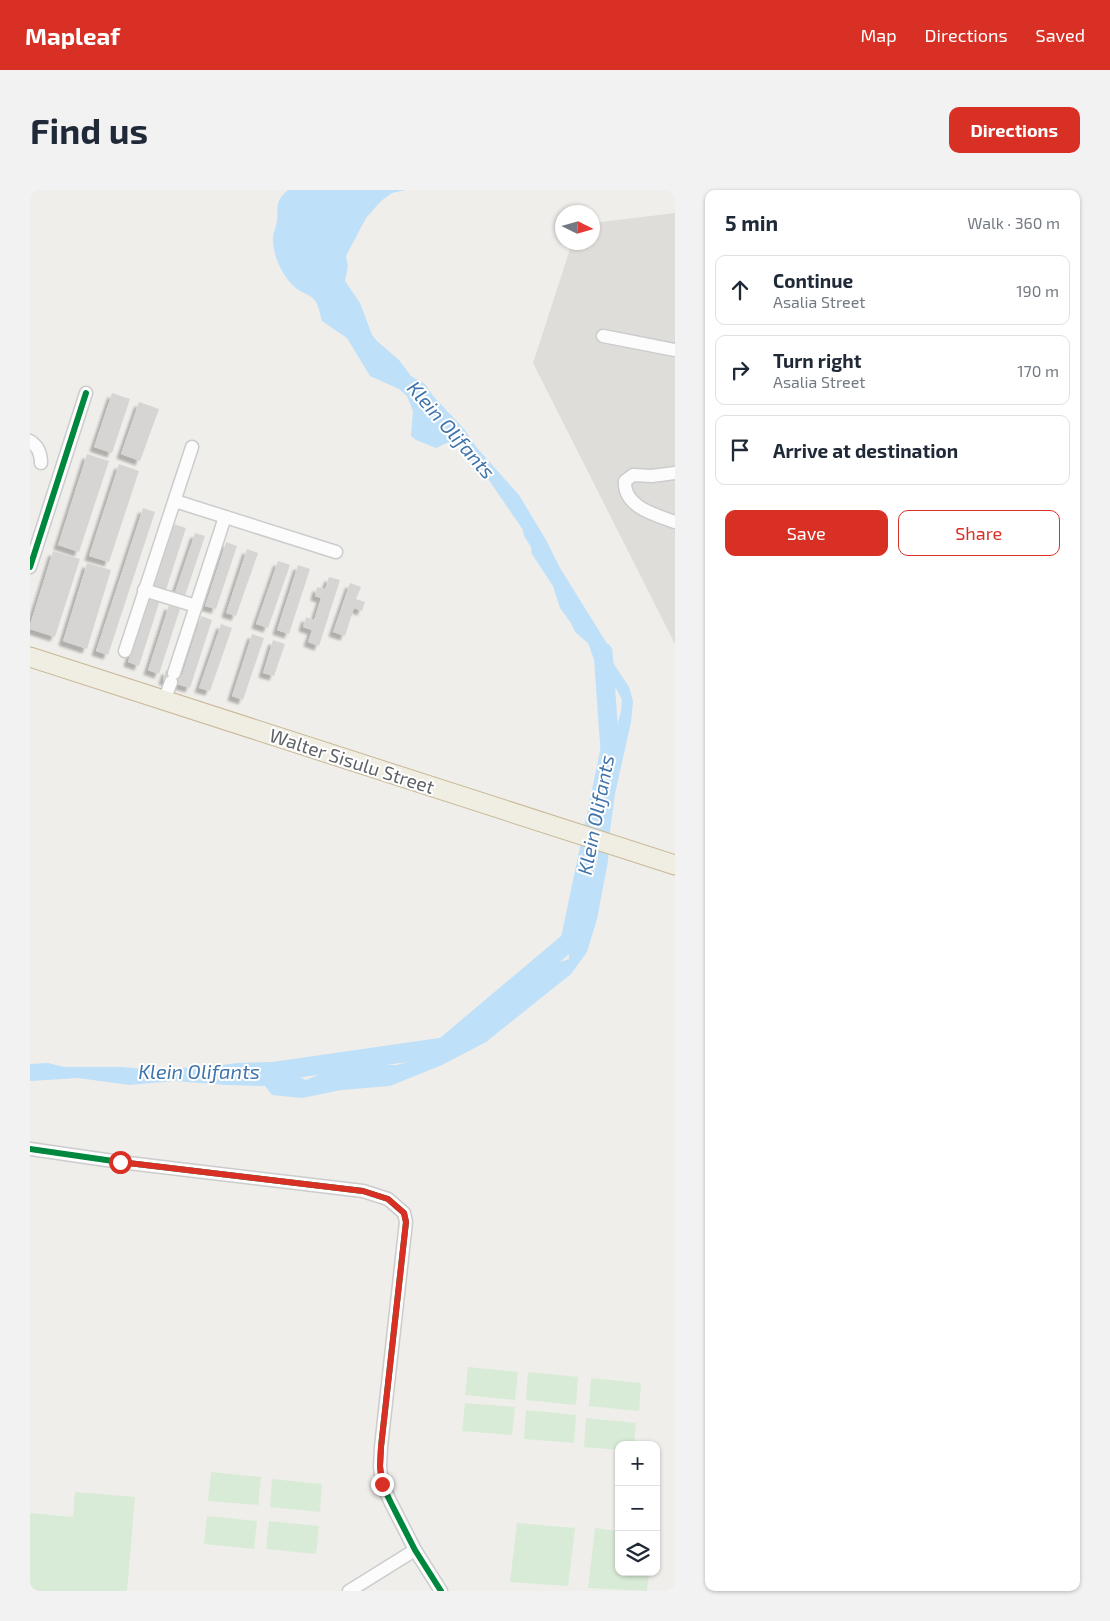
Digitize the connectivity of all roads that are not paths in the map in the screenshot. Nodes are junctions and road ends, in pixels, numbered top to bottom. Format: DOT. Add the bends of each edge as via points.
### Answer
graph roads {
  1 [pos="603,336"];
  2 [pos="675,350"];
  3 [pos="86,393"];
  4 [pos="30,441"];
  5 [pos="192,447"];
  6 [pos="36,464"];
  7 [pos="61,472"];
  8 [pos="675,473"];
  9 [pos="175,501"];
  10 [pos="225,517"];
  11 [pos="675,522"];
  12 [pos="336,552"];
  13 [pos="30,567"];
  14 [pos="144,590"];
  15 [pos="196,606"];
  16 [pos="125,651"];
  17 [pos="30,657"];
  18 [pos="164,700"];
  19 [pos="675,865"];
  20 [pos="30,1150"];
  21 [pos="415,1550"];
  22 [pos="349,1591"];
  23 [pos="441,1591"];
  1 -- 2 [label="street"];
  3 -- 7 [label="street"];
  4 -- 6 [label="street" via="37,446"];
  5 -- 9 [label="street"];
  6 -- 7 [label="street"];
  7 -- 13 [label="street"];
  8 -- 11 [label="street" via="633,475 625,481 625,488 642,509"];
  9 -- 10 [label="street"];
  9 -- 14 [label="street"];
  10 -- 12 [label="street"];
  10 -- 15 [label="street"];
  14 -- 15 [label="street"];
  14 -- 16 [label="street"];
  15 -- 18 [label="street"];
  17 -- 18 [label="highway, Walter Sisulu Street"];
  18 -- 19 [label="highway, Walter Sisulu Street"];
  20 -- 21 [label="street" via="363,1191 388,1199 404,1213 406,1222 380,1466 382,1484"];
  21 -- 22 [label="street"];
  21 -- 23 [label="street"];
}
